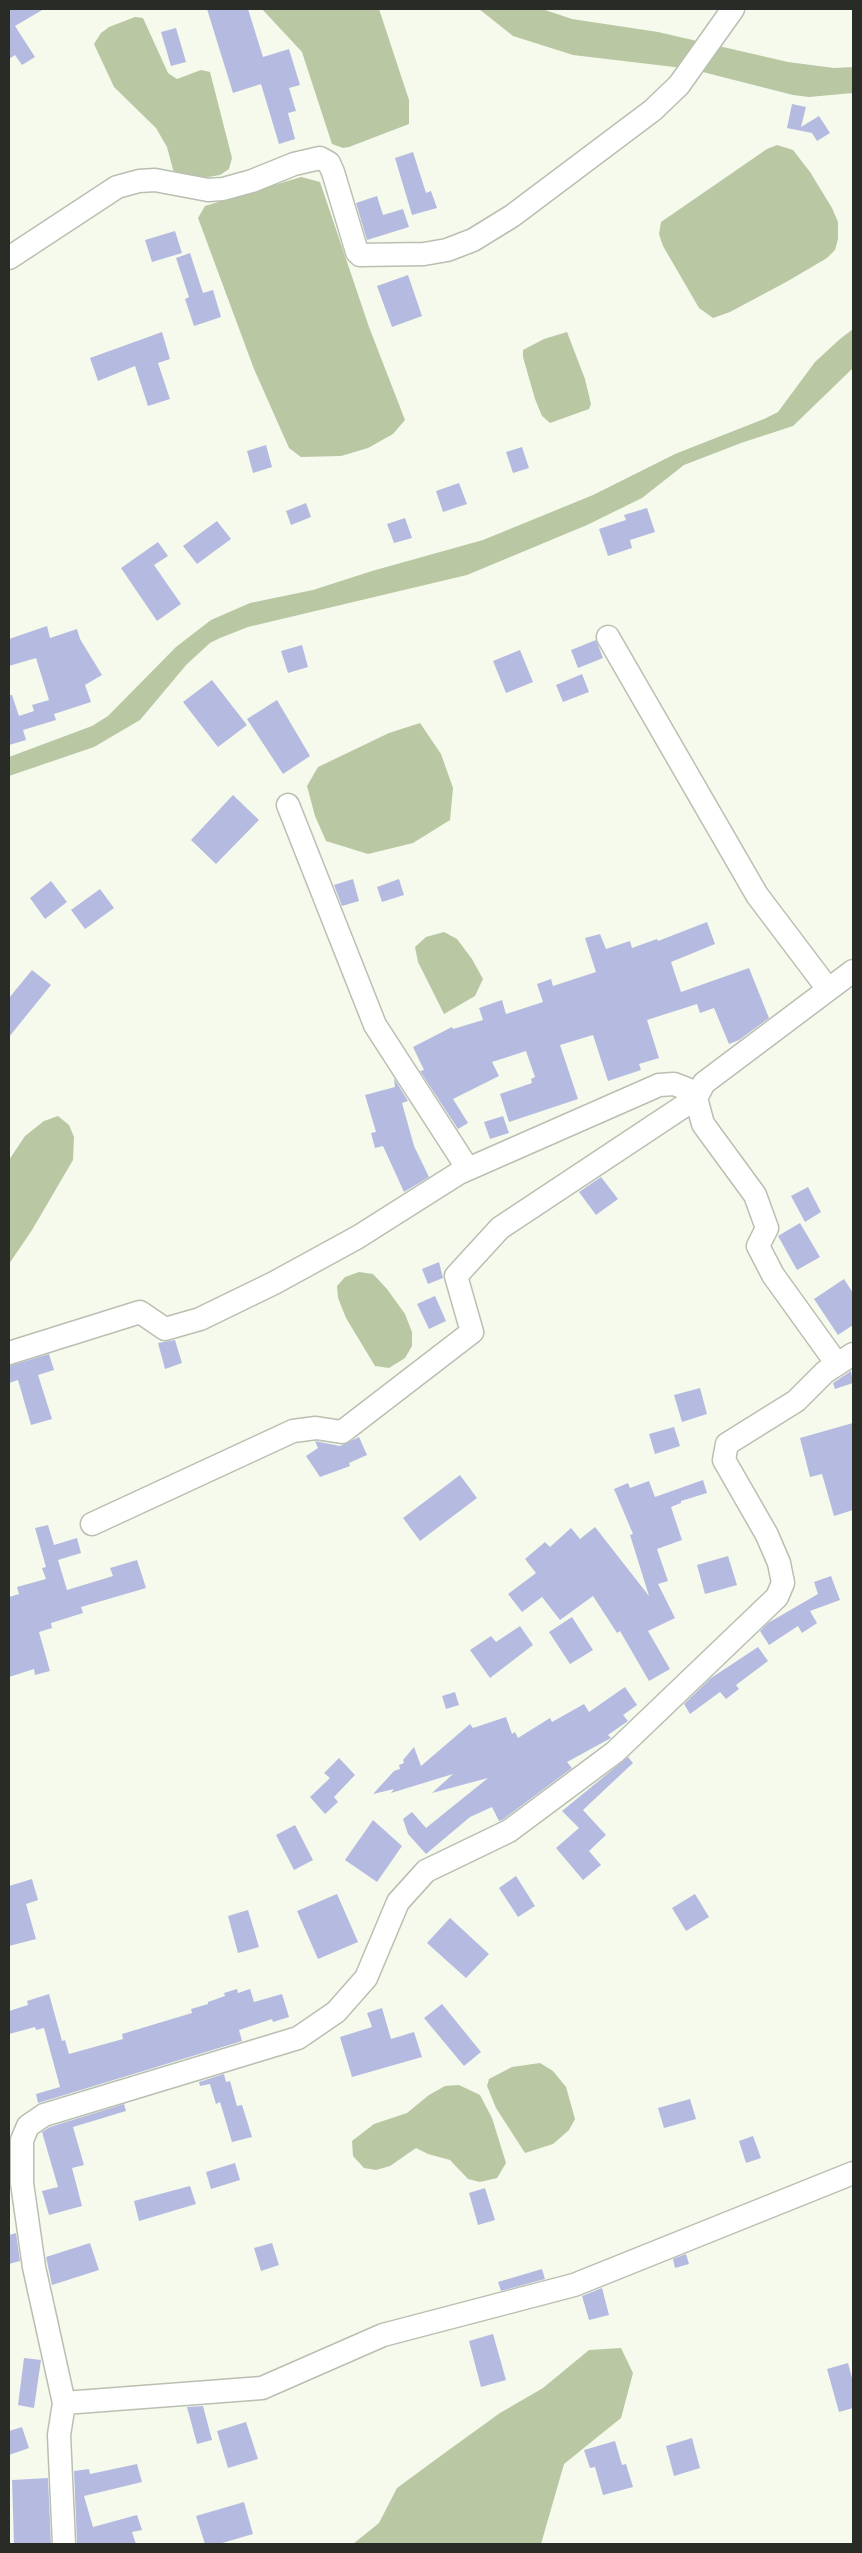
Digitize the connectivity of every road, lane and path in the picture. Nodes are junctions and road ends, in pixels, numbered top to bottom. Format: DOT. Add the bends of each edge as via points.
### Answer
graph roads {
  1 [pos="729,15"];
  2 [pos="9,258"];
  3 [pos="608,637"];
  4 [pos="288,806"];
  5 [pos="853,971"];
  6 [pos="828,988"];
  7 [pos="696,1098"];
  8 [pos="468,1169"];
  9 [pos="9,1353"];
  10 [pos="845,1359"];
  11 [pos="92,1524"];
  12 [pos="853,2173"];
  13 [pos="64,2403"];
  14 [pos="64,2544"];
  1 -- 2 [label="street" via="680,85 653,110 512,216 473,240 447,250 424,254 360,255 333,172 329,163 320,158 223,189 208,190 155,180 117,187"];
  3 -- 6 [label="street" via="757,895"];
  4 -- 8 [label="street" via="375,1025"];
  5 -- 6 [label="street"];
  6 -- 7 [label="street" via="704,1083"];
  7 -- 8 [label="street" via="687,1089 674,1084 659,1085"];
  7 -- 10 [label="street" via="704,1124 755,1195 767,1228 758,1246 773,1275"];
  7 -- 11 [label="street" via="500,1228 456,1276 472,1332 342,1432 316,1428 293,1431"];
  8 -- 9 [label="street" via="358,1237 200,1320 165,1329 140,1312"];
  10 -- 13 [label="street" via="825,1372 796,1401 727,1444 724,1460 767,1535 779,1563 784,1583 777,1597 615,1752 509,1831 426,1871 398,1902 366,1978 336,2012 298,2038 44,2115 28,2126 22,2140 22,2183 34,2267"];
  12 -- 13 [label="street" via="574,2285 384,2335 262,2388"];
  13 -- 14 [label="street" via="59,2435"];
}
